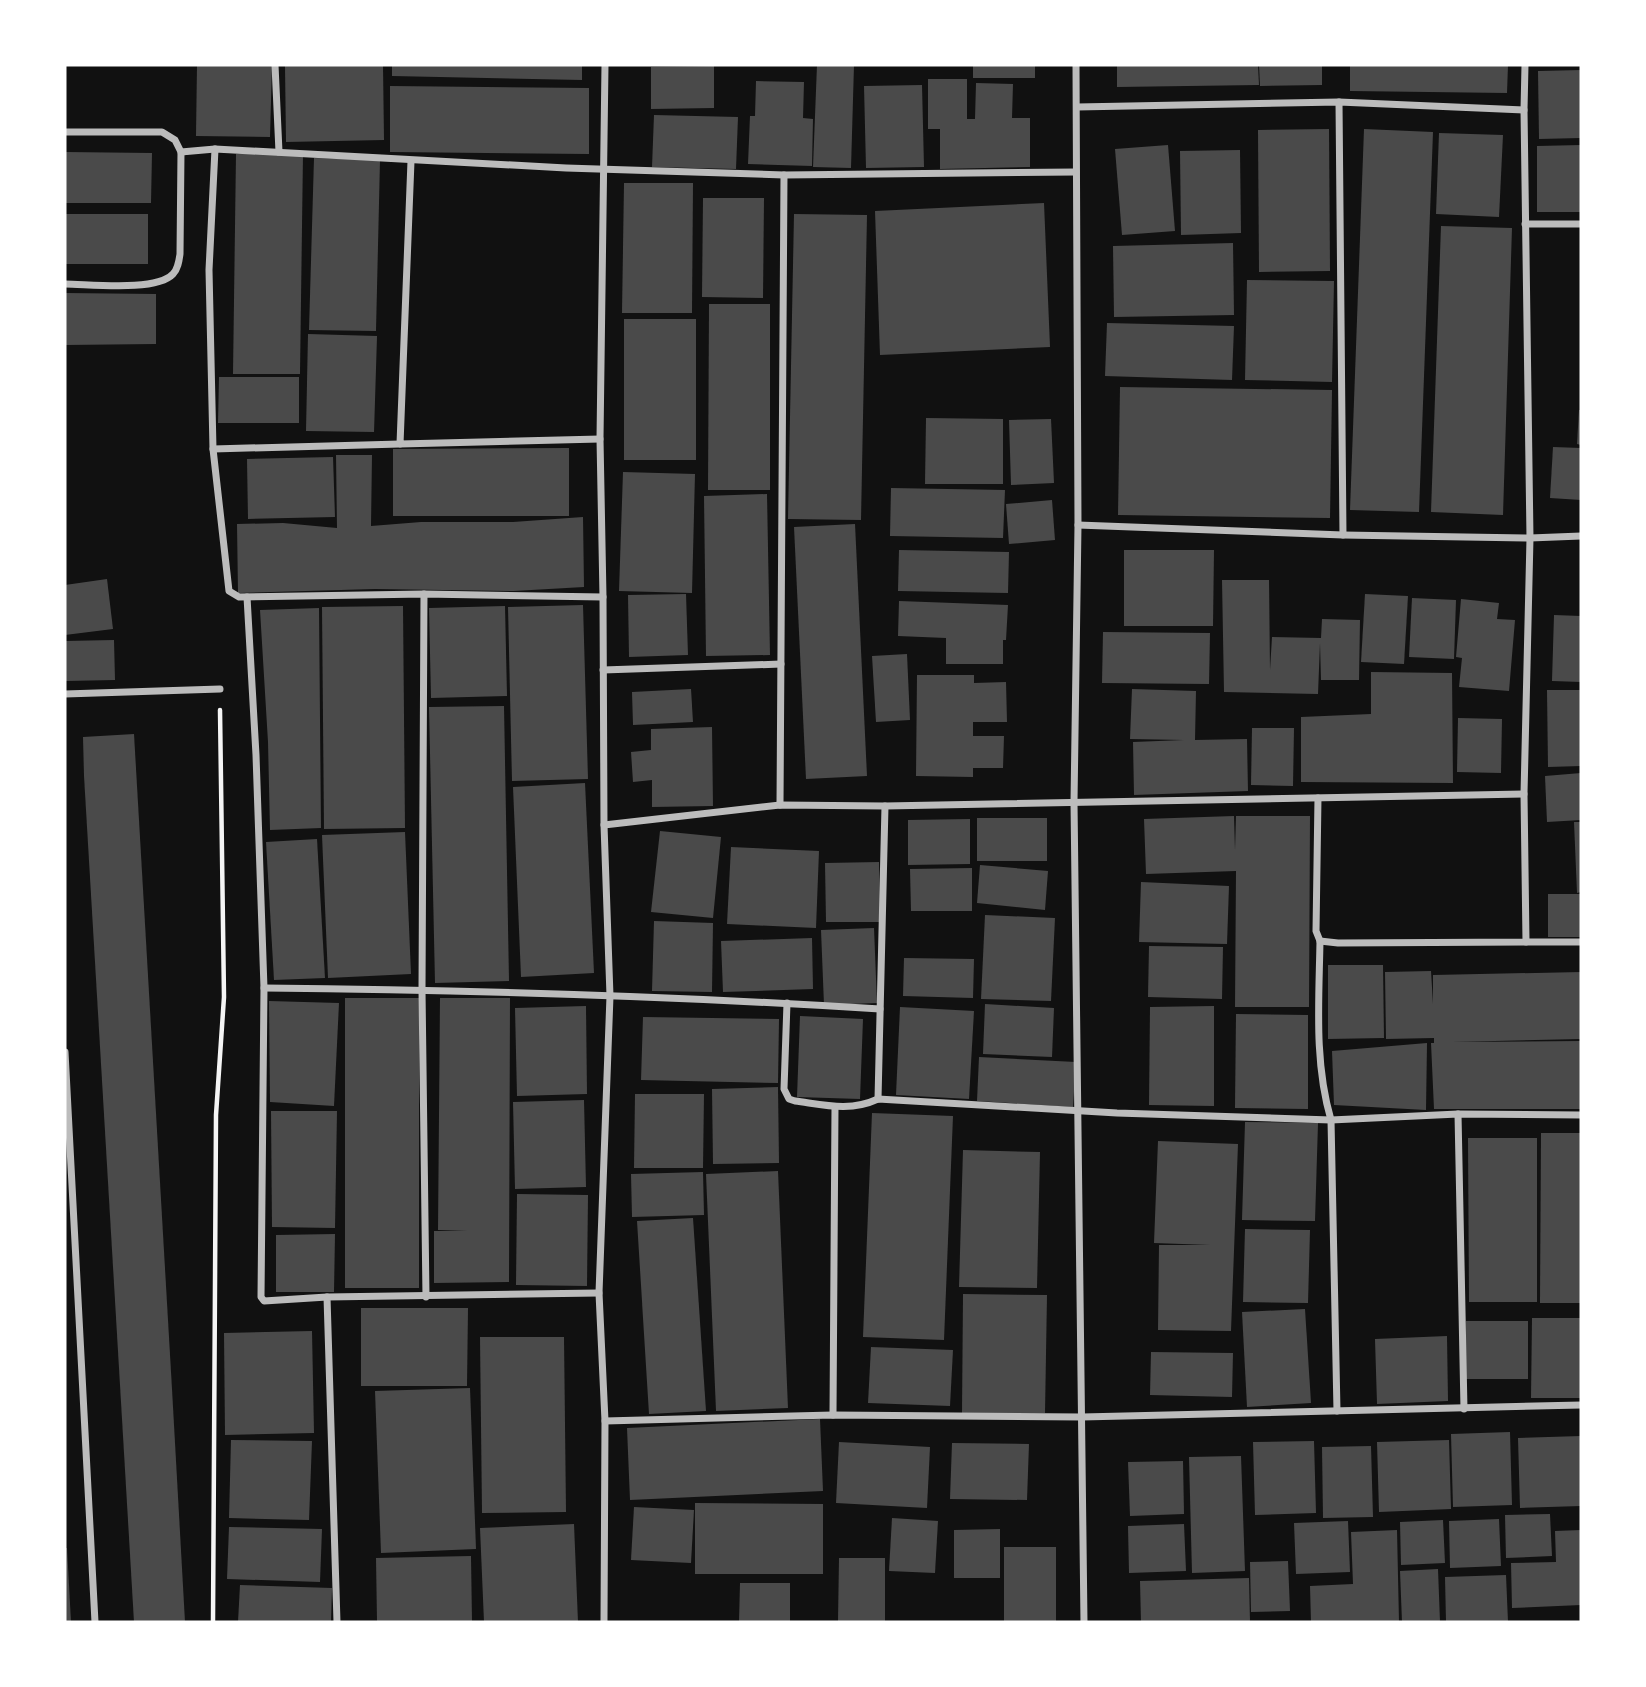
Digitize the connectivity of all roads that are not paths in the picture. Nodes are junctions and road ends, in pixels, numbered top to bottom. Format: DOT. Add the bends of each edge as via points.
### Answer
graph roads {
  1 [pos="275,65"];
  2 [pos="605,65"];
  3 [pos="1076,65"];
  4 [pos="1525,65"];
  5 [pos="1339,102"];
  6 [pos="1077,107"];
  7 [pos="1524,110"];
  8 [pos="65,132"];
  9 [pos="215,149"];
  10 [pos="181,152"];
  11 [pos="279,152"];
  12 [pos="411,161"];
  13 [pos="605,169"];
  14 [pos="1076,172"];
  15 [pos="784,175"];
  16 [pos="1525,224"];
  17 [pos="1581,224"];
  18 [pos="65,284"];
  19 [pos="600,439"];
  20 [pos="400,444"];
  21 [pos="214,449"];
  22 [pos="1078,525"];
  23 [pos="1343,534"];
  24 [pos="1581,536"];
  25 [pos="1530,538"];
  26 [pos="424,594"];
  27 [pos="247,597"];
  28 [pos="604,597"];
  29 [pos="781,664"];
  30 [pos="603,670"];
  31 [pos="220,689"];
  32 [pos="65,694"];
  33 [pos="1524,794"];
  34 [pos="1318,798"];
  35 [pos="1074,802"];
  36 [pos="780,805"];
  37 [pos="885,806"];
  38 [pos="604,825"];
  39 [pos="1320,941"];
  40 [pos="1526,942"];
  41 [pos="1581,942"];
  42 [pos="264,988"];
  43 [pos="422,990"];
  44 [pos="610,996"];
  45 [pos="788,1003"];
  46 [pos="880,1009"];
  47 [pos="65,1052"];
  48 [pos="878,1099"];
  49 [pos="835,1107"];
  50 [pos="1079,1110"];
  51 [pos="1458,1114"];
  52 [pos="1581,1115"];
  53 [pos="1331,1119"];
  54 [pos="600,1293"];
  55 [pos="327,1297"];
  56 [pos="426,1297"];
  57 [pos="1581,1405"];
  58 [pos="1464,1409"];
  59 [pos="1337,1411"];
  60 [pos="833,1415"];
  61 [pos="1082,1417"];
  62 [pos="605,1421"];
  63 [pos="95,1622"];
  64 [pos="337,1622"];
  65 [pos="604,1622"];
  66 [pos="1084,1622"];
  1 -- 11 [label="street"];
  2 -- 13 [label="street"];
  3 -- 6 [label="street"];
  4 -- 7 [label="street"];
  5 -- 6 [label="street"];
  5 -- 7 [label="street"];
  5 -- 23 [label="street"];
  6 -- 14 [label="street"];
  7 -- 16 [label="street"];
  8 -- 10 [label="street" via="162,132 175,140"];
  9 -- 10 [label="street"];
  9 -- 11 [label="street"];
  9 -- 21 [label="street" via="209,270"];
  10 -- 18 [label="street" via="180,254 173,275 141,285"];
  11 -- 12 [label="street"];
  12 -- 13 [label="street"];
  12 -- 20 [label="street"];
  13 -- 15 [label="street"];
  13 -- 19 [label="street"];
  14 -- 15 [label="street"];
  14 -- 22 [label="street"];
  15 -- 29 [label="street"];
  16 -- 17 [label="street"];
  16 -- 25 [label="street"];
  19 -- 20 [label="street"];
  19 -- 28 [label="street"];
  20 -- 21 [label="street"];
  21 -- 27 [label="street" via="227,588"];
  22 -- 23 [label="street"];
  22 -- 35 [label="street"];
  23 -- 25 [label="street"];
  24 -- 25 [label="street"];
  25 -- 33 [label="street"];
  26 -- 27 [label="street"];
  26 -- 28 [label="street"];
  26 -- 43 [label="street"];
  27 -- 42 [label="street"];
  28 -- 30 [label="street"];
  29 -- 30 [label="street"];
  29 -- 36 [label="street"];
  30 -- 38 [label="street"];
  31 -- 32 [label="street"];
  33 -- 34 [label="street"];
  33 -- 40 [label="street"];
  34 -- 35 [label="street"];
  34 -- 39 [label="street" via="1316,931"];
  35 -- 37 [label="street"];
  35 -- 50 [label="street"];
  36 -- 37 [label="street"];
  36 -- 38 [label="street"];
  37 -- 46 [label="street"];
  38 -- 44 [label="street"];
  39 -- 40 [label="street"];
  39 -- 53 [label="street" via="1320,1073"];
  40 -- 41 [label="street"];
  42 -- 43 [label="street"];
  42 -- 55 [label="street" via="261,1297 264,1301"];
  43 -- 44 [label="street"];
  43 -- 56 [label="street"];
  44 -- 45 [label="street"];
  44 -- 54 [label="street"];
  45 -- 46 [label="street"];
  45 -- 49 [label="street" via="785,1094 795,1101"];
  46 -- 48 [label="street"];
  47 -- 63 [label="street"];
  48 -- 49 [label="street" via="862,1106"];
  48 -- 50 [label="street"];
  49 -- 60 [label="street"];
  50 -- 53 [label="street"];
  50 -- 61 [label="street"];
  51 -- 52 [label="street"];
  51 -- 53 [label="street"];
  51 -- 58 [label="street"];
  53 -- 59 [label="street"];
  54 -- 56 [label="street"];
  54 -- 62 [label="street"];
  55 -- 56 [label="street"];
  55 -- 64 [label="street"];
  57 -- 58 [label="street"];
  58 -- 59 [label="street"];
  59 -- 61 [label="street"];
  60 -- 61 [label="street"];
  60 -- 62 [label="street"];
  61 -- 66 [label="street"];
  62 -- 65 [label="street"];
}
